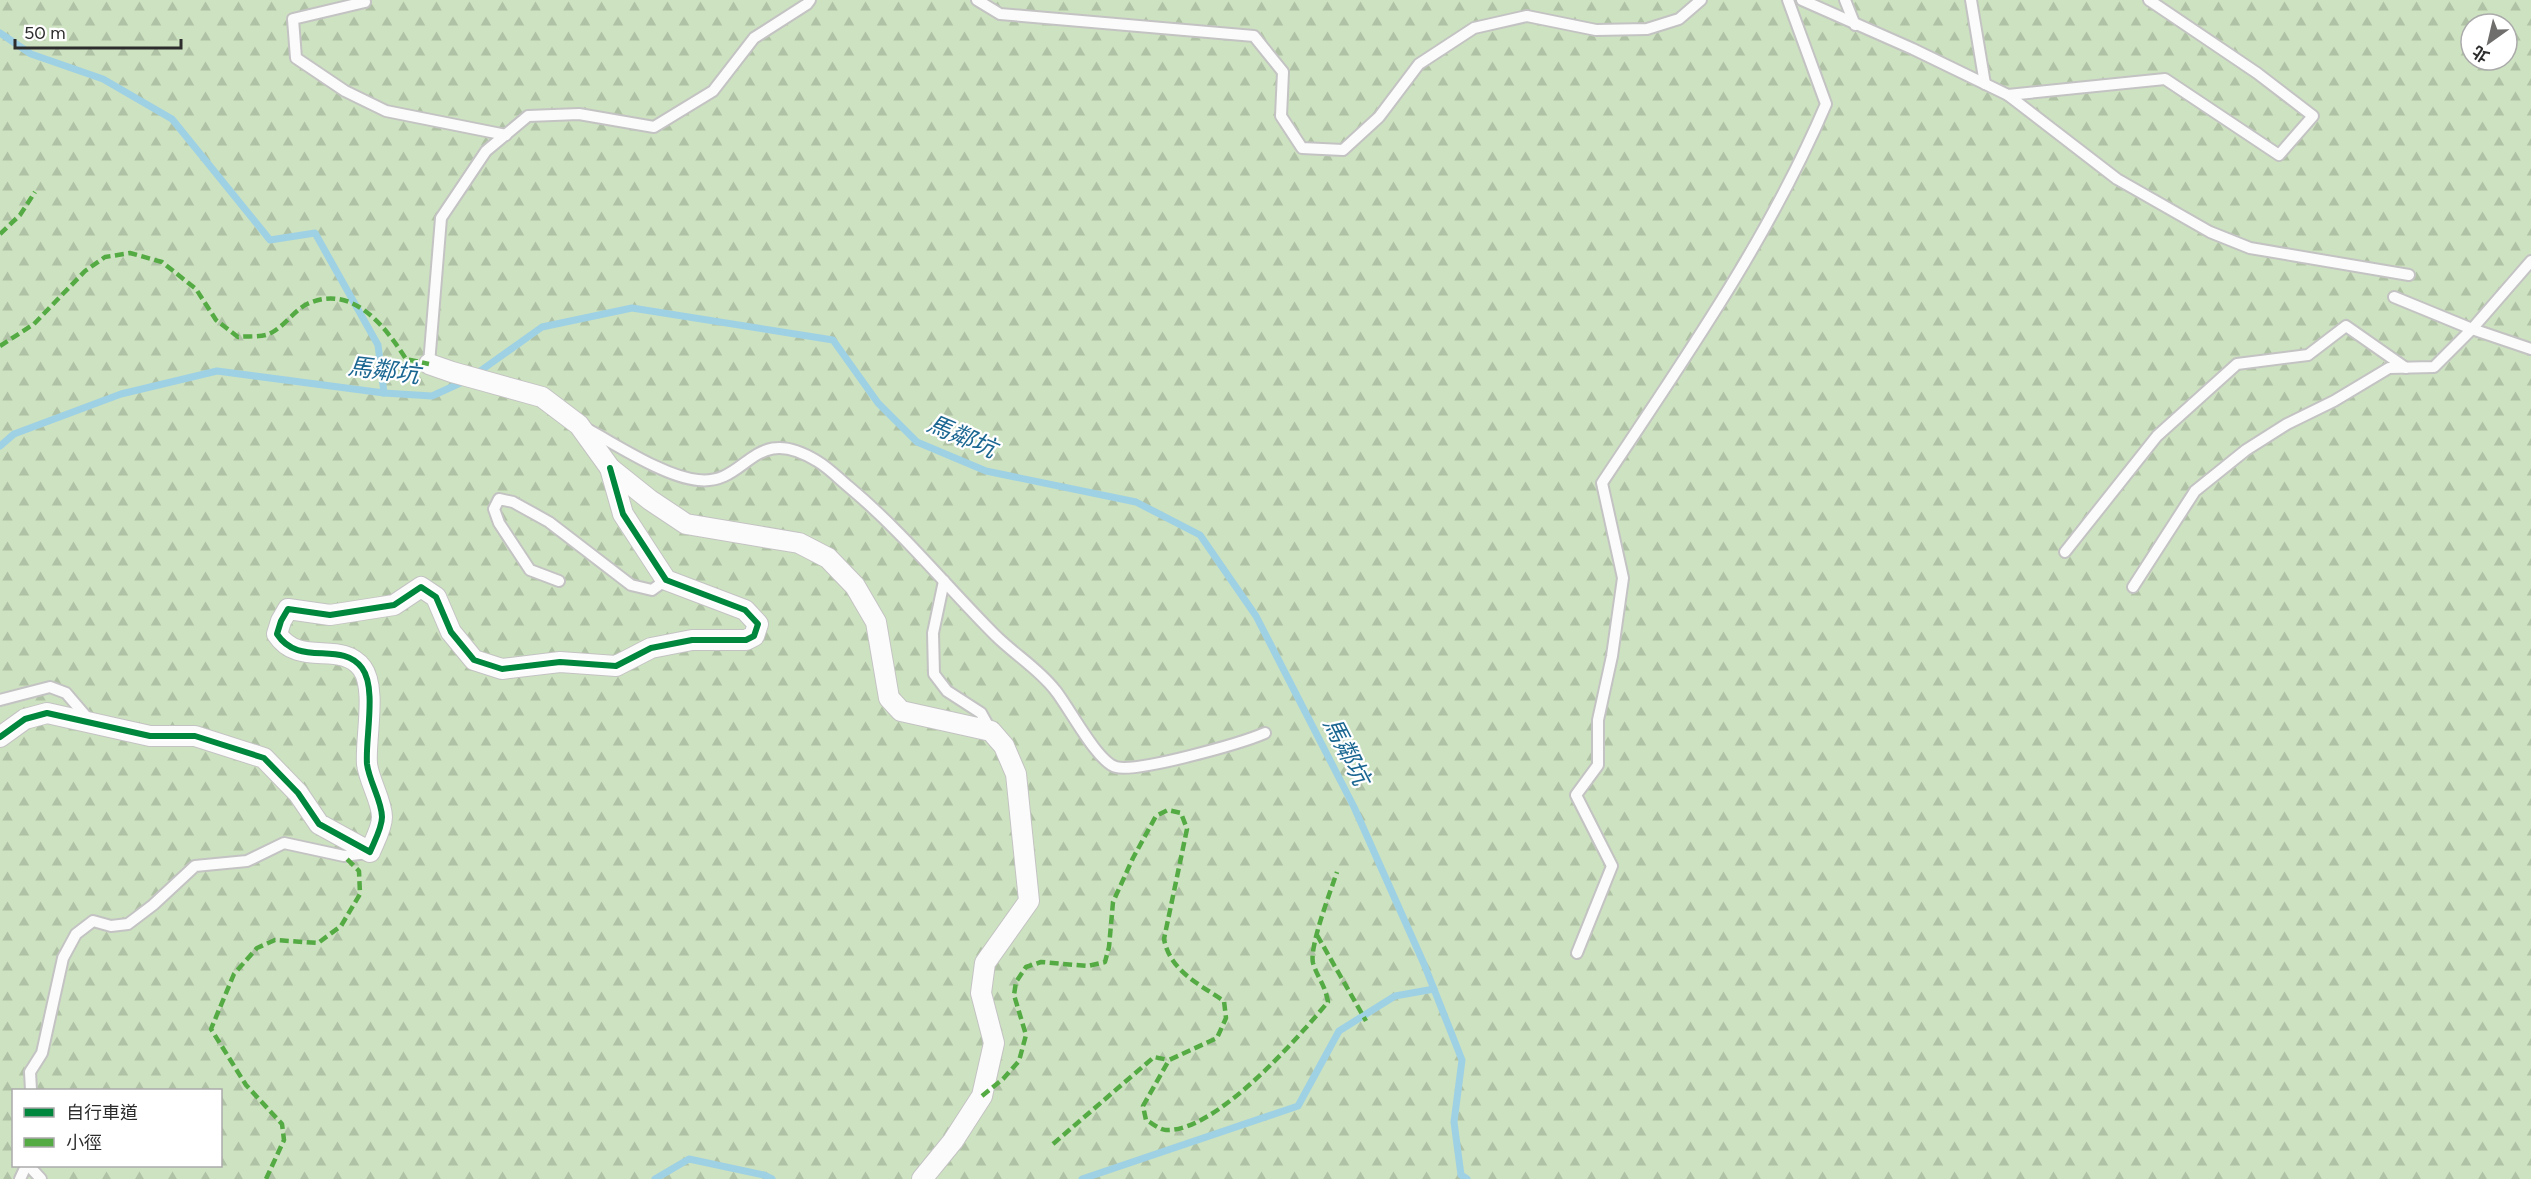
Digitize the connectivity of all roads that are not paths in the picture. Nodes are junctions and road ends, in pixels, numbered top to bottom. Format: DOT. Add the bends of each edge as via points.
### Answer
graph roads {
  1 [pos="364,0"];
  2 [pos="810,0"];
  3 [pos="977,0"];
  4 [pos="1701,0"];
  5 [pos="1788,0"];
  6 [pos="1802,0"];
  7 [pos="1845,0"];
  8 [pos="1971,0"];
  9 [pos="2149,0"];
  10 [pos="1855,25"];
  11 [pos="1985,84"];
  12 [pos="2008,96"];
  13 [pos="506,135"];
  14 [pos="2531,261"];
  15 [pos="2409,276"];
  16 [pos="2394,297"];
  17 [pos="2472,328"];
  18 [pos="2531,349"];
  19 [pos="429,364"];
  20 [pos="2406,368"];
  21 [pos="579,425"];
  22 [pos="610,468"];
  23 [pos="2065,552"];
  24 [pos="666,580"];
  25 [pos="559,581"];
  26 [pos="944,581"];
  27 [pos="2133,587"];
  28 [pos="0,700"];
  29 [pos="90,721"];
  30 [pos="991,731"];
  31 [pos="1265,733"];
  32 [pos="0,737"];
  33 [pos="370,852"];
  34 [pos="1577,953"];
  35 [pos="31,1089"];
  36 [pos="28,1167"];
  37 [pos="41,1179"];
  38 [pos="922,1179"];
  1 -- 13 [label="lane" via="293,20 296,58 345,91 386,111"];
  2 -- 13 [label="lane" via="754,38 713,91 654,127 579,114 528,116"];
  3 -- 4 [label="lane" via="1000,14 1254,36 1283,72 1281,116 1302,148 1343,150 1379,117 1419,64 1473,28 1527,16 1596,30 1647,29 1679,19"];
  5 -- 34 [label="lane" via="1826,105 1807,149 1730,289 1602,483 1623,578 1598,720 1598,765 1576,795 1612,867"];
  6 -- 10 [label="lane"];
  7 -- 10 [label="lane"];
  8 -- 11 [label="lane"];
  9 -- 12 [label="lane" via="2258,73 2313,116 2278,155 2165,79"];
  10 -- 11 [label="lane"];
  11 -- 12 [label="lane"];
  12 -- 15 [label="lane" via="2117,179 2210,232 2250,248"];
  13 -- 19 [label="lane" via="486,151 441,218"];
  14 -- 17 [label="lane"];
  16 -- 17 [label="lane"];
  17 -- 18 [label="lane"];
  17 -- 20 [label="lane" via="2434,367"];
  19 -- 21 [label="street" via="542,397"];
  20 -- 23 [label="lane" via="2346,326 2308,355 2237,364 2157,436"];
  20 -- 27 [label="lane" via="2389,368 2287,424 2216,472 2195,490"];
  21 -- 22 [label="street"];
  21 -- 26 [label="lane" via="670,473 699,481 723,477 767,448 791,449 818,461 882,514"];
  22 -- 24 [label="street" via="623,514"];
  22 -- 30 [label="street" via="686,524 799,543 828,558 855,586 876,622 889,698 901,711"];
  24 -- 25 [label="lane" via="652,590 631,585 549,522 513,502 499,499 494,509 499,523 530,570"];
  24 -- 33 [label="street" via="745,610 758,624 754,636 746,640 692,640 651,648 616,666 560,662 502,669 474,660 451,632 436,597 421,587 394,605 330,615 288,609 277,634 284,645 296,651 343,655 362,668 369,684 367,765 382,817"];
  26 -- 30 [label="lane" via="933,633 934,674 947,691 981,713"];
  26 -- 31 [label="lane" via="996,637 1055,689 1102,759 1116,767 1137,768 1244,742"];
  28 -- 29 [label="lane" via="50,687 66,693"];
  29 -- 32 [label="street" via="47,713 25,718"];
  29 -- 33 [label="street" via="150,736 195,736 264,758 298,793 319,824"];
  30 -- 38 [label="street" via="1004,746 1016,774 1029,901 986,963 981,993 994,1042 982,1096"];
  33 -- 35 [label="lane" via="344,856 284,843 247,861 195,866 128,924 111,926 93,921 76,934 63,958 42,1053 30,1072"];
  36 -- 37 [label="lane"];
}
